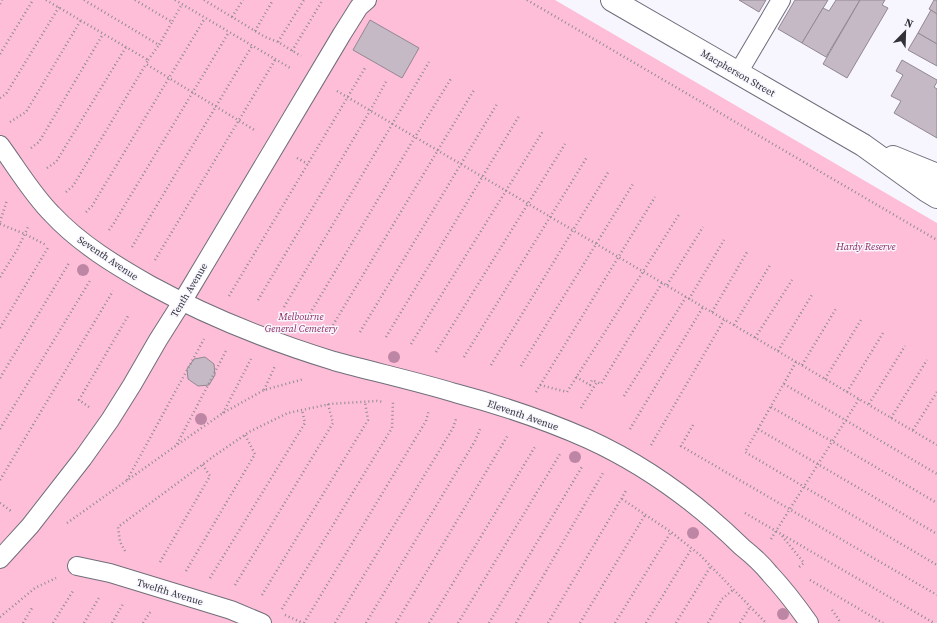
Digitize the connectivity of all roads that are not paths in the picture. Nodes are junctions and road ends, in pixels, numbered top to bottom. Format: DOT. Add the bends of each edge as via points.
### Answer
graph roads {
  1 [pos="612,0"];
  2 [pos="781,0"];
  3 [pos="363,4"];
  4 [pos="738,73"];
  5 [pos="0,144"];
  6 [pos="864,145"];
  7 [pos="937,175"];
  8 [pos="937,198"];
  9 [pos="182,302"];
  10 [pos="0,559"];
  11 [pos="77,566"];
  12 [pos="262,623"];
  13 [pos="809,623"];
  1 -- 4 [label="street, Macpherson Street"];
  2 -- 4 [label="lane"];
  3 -- 9 [label="lane, Tenth Avenue"];
  4 -- 6 [label="street, Macpherson Street"];
  5 -- 9 [label="lane, Seventh Avenue" via="50,213 69,230 103,257"];
  6 -- 7 [label="street, Macpherson Street"];
  6 -- 8 [label="street, Macpherson Street"];
  9 -- 10 [label="lane, Tenth Avenue" via="110,420 52,499"];
  9 -- 13 [label="lane, Eleventh Avenue" via="299,350 484,401 549,423 627,459 702,510 758,561"];
  11 -- 12 [label="lane, Twelfth Avenue" via="110,573 231,610"];
}
